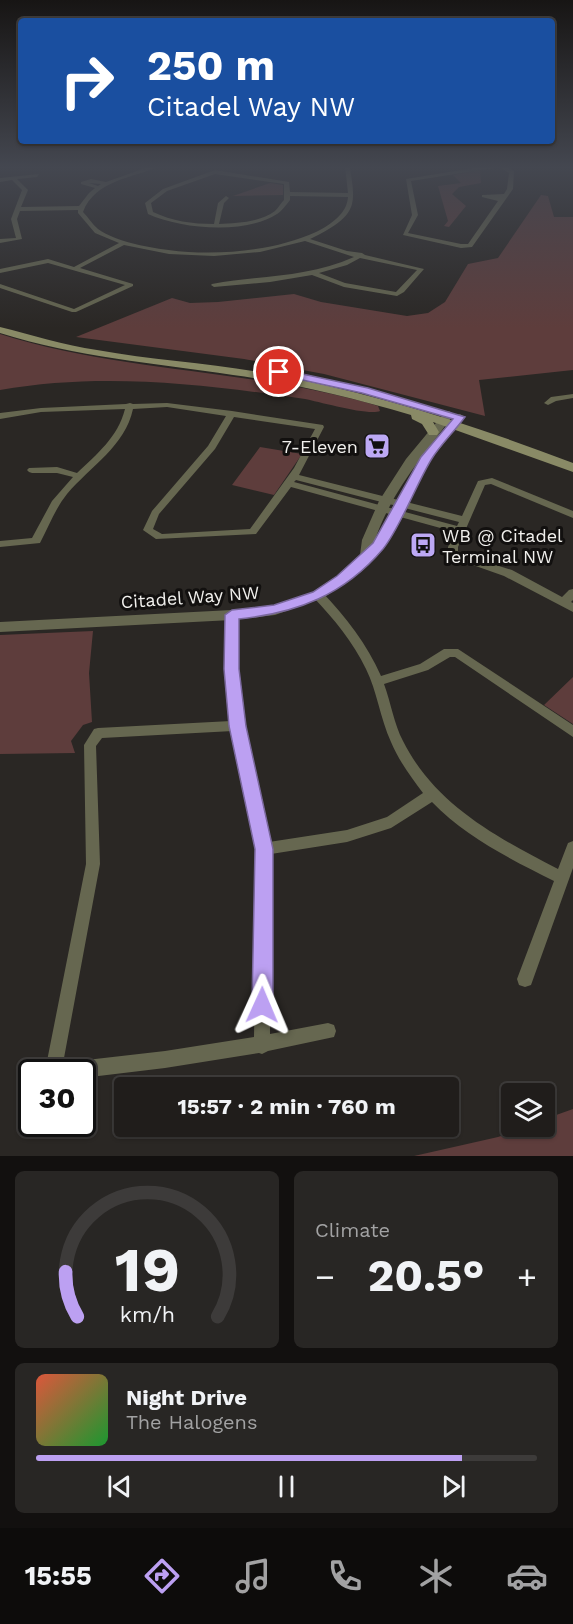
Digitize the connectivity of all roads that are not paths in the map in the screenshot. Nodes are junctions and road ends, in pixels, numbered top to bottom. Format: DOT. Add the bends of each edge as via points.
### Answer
graph roads {
  1 [pos="15,220"];
  2 [pos="83,220"];
  3 [pos="166,220"];
  4 [pos="217,220"];
  5 [pos="257,220"];
  6 [pos="339,220"];
  7 [pos="412,220"];
  8 [pos="489,220"];
  9 [pos="216,226"];
  10 [pos="308,238"];
  11 [pos="0,241"];
  12 [pos="125,245"];
  13 [pos="359,254"];
  14 [pos="80,269"];
  15 [pos="0,271"];
  16 [pos="314,274"];
  17 [pos="214,285"];
  18 [pos="0,286"];
  19 [pos="0,322"];
  20 [pos="0,330"];
  21 [pos="573,396"];
  22 [pos="548,403"];
  23 [pos="130,405"];
  24 [pos="394,406"];
  25 [pos="232,413"];
  26 [pos="0,416"];
  27 [pos="451,419"];
  28 [pos="433,432"];
  29 [pos="573,458"];
  30 [pos="573,468"];
  31 [pos="32,470"];
  32 [pos="78,476"];
  33 [pos="292,481"];
  34 [pos="385,505"];
  35 [pos="400,509"];
  36 [pos="573,515"];
  37 [pos="463,525"];
  38 [pos="0,544"];
  39 [pos="366,557"];
  40 [pos="573,593"];
  41 [pos="318,595"];
  42 [pos="568,606"];
  43 [pos="232,615"];
  44 [pos="0,627"];
  45 [pos="376,682"];
  46 [pos="238,726"];
  47 [pos="573,732"];
  48 [pos="432,795"];
  49 [pos="573,848"];
  50 [pos="264,849"];
  51 [pos="562,878"];
  52 [pos="525,980"];
  53 [pos="328,1031"];
  54 [pos="262,1046"];
  1 -- 11 [label="street" via="19,239"];
  2 -- 12 [label="street" via="90,228"];
  3 -- 9 [label="street"];
  4 -- 9 [label="street"];
  5 -- 9 [label="street"];
  6 -- 10 [label="street"];
  7 -- 8 [label="street" via="405,234 470,246"];
  10 -- 12 [label="street" via="218,254 169,253"];
  10 -- 13 [label="street" via="338,251"];
  12 -- 14 [label="street"];
  13 -- 16 [label="street"];
  13 -- 16 [label="street" via="421,270 397,294 344,285"];
  14 -- 15 [label="street" via="48,261"];
  14 -- 18 [label="street" via="131,287 75,311"];
  16 -- 17 [label="street"];
  19 -- 27 [label="main road" via="92,346 298,375"];
  20 -- 24 [label="main road" via="88,353 262,376"];
  21 -- 22 [label="street"];
  23 -- 25 [label="street"];
  23 -- 26 [label="street"];
  23 -- 32 [label="street" via="120,436"];
  24 -- 27 [label="main road"];
  24 -- 28 [label="main road" via="427,422"];
  25 -- 33 [label="street" via="320,427"];
  25 -- 33 [label="street" via="212,447 155,513 148,530 160,537 253,532"];
  27 -- 28 [label="street"];
  27 -- 29 [label="main road"];
  27 -- 30 [label="main road"];
  27 -- 35 [label="street, Citadel Way NW"];
  28 -- 34 [label="street" via="415,453"];
  31 -- 32 [label="street" via="57,470"];
  32 -- 38 [label="street" via="50,512 36,541"];
  33 -- 34 [label="street"];
  34 -- 35 [label="street"];
  34 -- 39 [label="street" via="366,541"];
  35 -- 37 [label="street"];
  35 -- 39 [label="street, Citadel Way NW" via="378,546"];
  36 -- 37 [label="street" via="492,482 481,483"];
  37 -- 42 [label="street" via="453,552 508,573"];
  39 -- 41 [label="street, Citadel Way NW"];
  40 -- 42 [label="street"];
  41 -- 43 [label="street, Citadel Way NW" via="275,610"];
  41 -- 45 [label="street" via="355,638"];
  43 -- 44 [label="street, Citadel Way NW"];
  43 -- 46 [label="street"];
  45 -- 47 [label="street" via="424,667 448,652 458,653"];
  45 -- 48 [label="street" via="399,744"];
  46 -- 50 [label="street"];
  46 -- 54 [label="street" via="98,733 90,744 93,864 55,1061 66,1071"];
  48 -- 50 [label="street" via="391,822 347,836"];
  48 -- 51 [label="street" via="490,842"];
  49 -- 51 [label="street"];
  50 -- 54 [label="street"];
  51 -- 52 [label="street"];
  53 -- 54 [label="street"];
}
